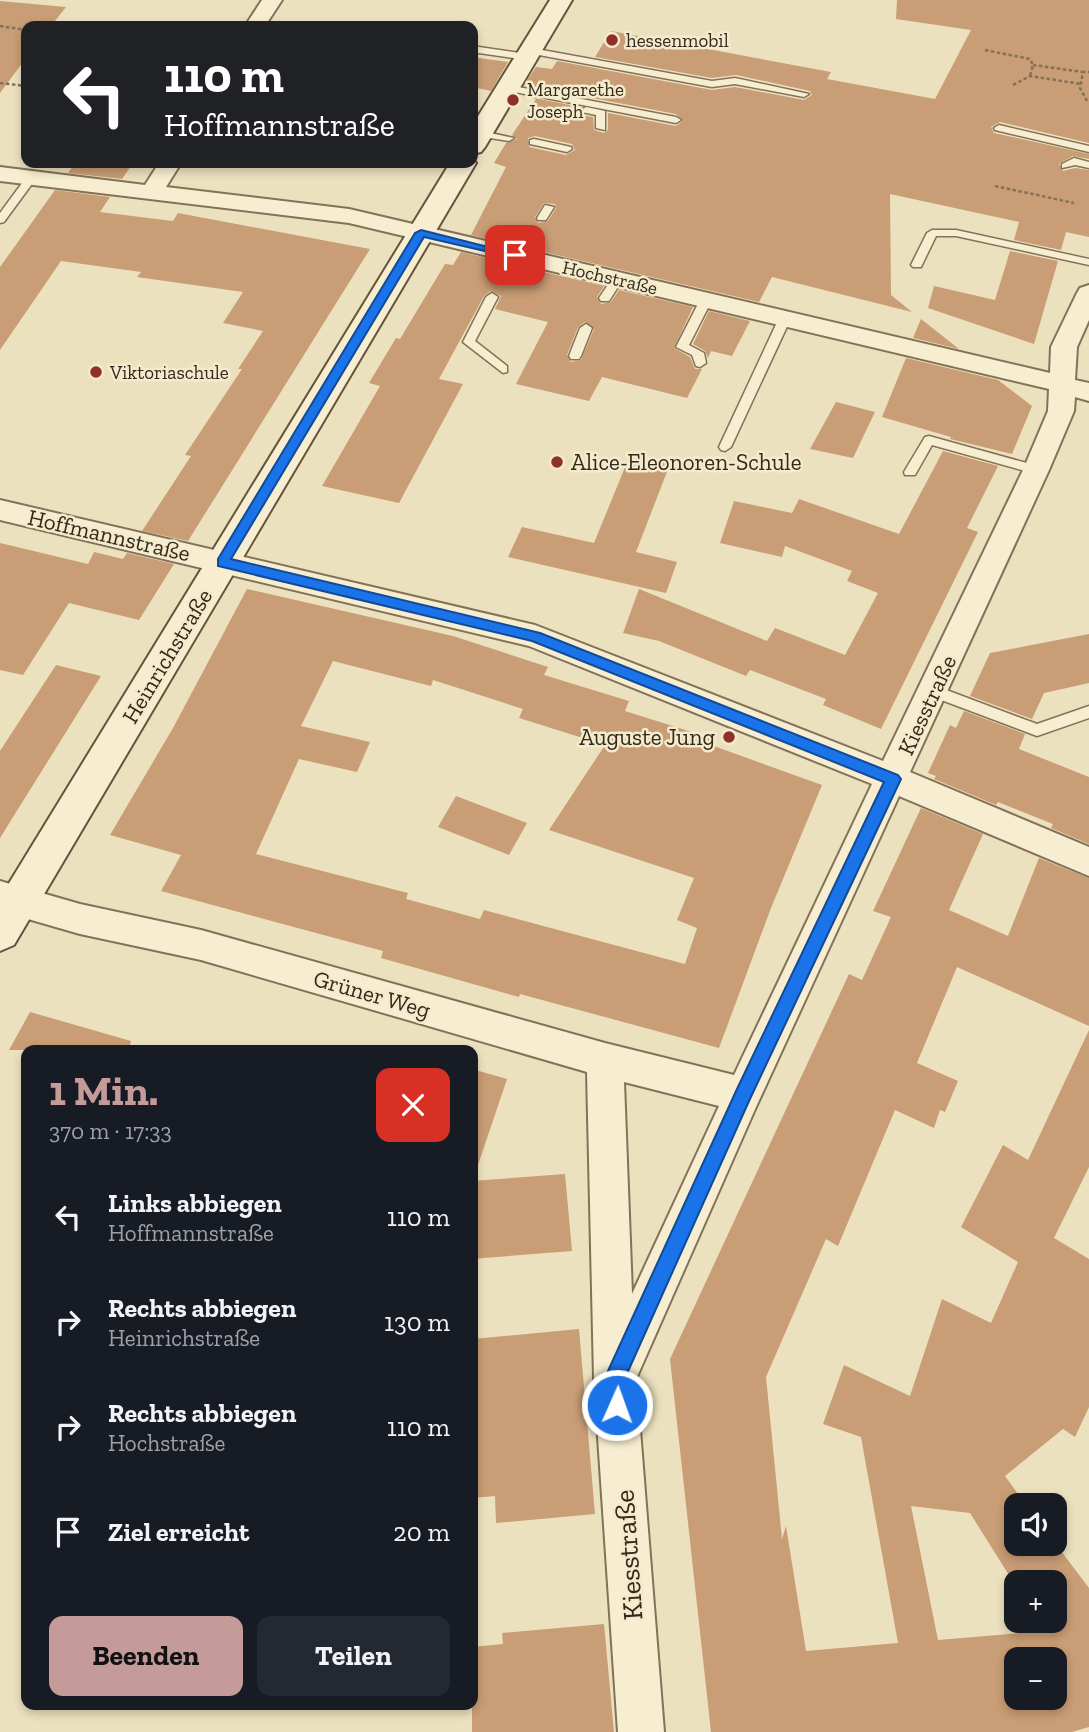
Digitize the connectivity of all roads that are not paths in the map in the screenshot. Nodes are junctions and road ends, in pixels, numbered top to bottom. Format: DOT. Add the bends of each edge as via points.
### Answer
graph roads {
  1 [pos="272,0"];
  2 [pos="561,0"];
  3 [pos="259,21"];
  4 [pos="478,50"];
  5 [pos="529,54"];
  6 [pos="506,91"];
  7 [pos="804,93"];
  8 [pos="677,120"];
  9 [pos="601,128"];
  10 [pos="999,128"];
  11 [pos="1058,137"];
  12 [pos="478,138"];
  13 [pos="509,138"];
  14 [pos="534,142"];
  15 [pos="478,145"];
  16 [pos="1089,146"];
  17 [pos="567,149"];
  18 [pos="1089,165"];
  19 [pos="1066,166"];
  20 [pos="167,168"];
  21 [pos="460,168"];
  22 [pos="0,173"];
  23 [pos="32,177"];
  24 [pos="152,191"];
  25 [pos="549,207"];
  26 [pos="542,218"];
  27 [pos="0,220"];
  28 [pos="421,233"];
  29 [pos="520,252"];
  30 [pos="1089,262"];
  31 [pos="917,265"];
  32 [pos="503,277"];
  33 [pos="1089,293"];
  34 [pos="492,297"];
  35 [pos="706,299"];
  36 [pos="785,318"];
  37 [pos="586,328"];
  38 [pos="575,356"];
  39 [pos="700,363"];
  40 [pos="503,369"];
  41 [pos="1075,387"];
  42 [pos="725,447"];
  43 [pos="1036,470"];
  44 [pos="910,472"];
  45 [pos="0,510"];
  46 [pos="223,562"];
  47 [pos="933,691"];
  48 [pos="1089,712"];
  49 [pos="893,779"];
  50 [pos="1089,862"];
  51 [pos="6,910"];
  52 [pos="605,1060"];
  53 [pos="743,1095"];
  54 [pos="615,1378"];
  55 [pos="642,1732"];
  1 -- 3 [label="street"];
  2 -- 5 [label="main road, Heinrichstraße"];
  4 -- 5 [label="lane"];
  5 -- 6 [label="main road, Heinrichstraße"];
  5 -- 7 [label="lane" via="712,84 735,81"];
  6 -- 8 [label="lane"];
  6 -- 9 [label="lane" via="601,113"];
  6 -- 12 [label="main road, Heinrichstraße"];
  10 -- 16 [label="lane"];
  11 -- 16 [label="lane"];
  13 -- 15 [label="lane"];
  14 -- 17 [label="lane"];
  18 -- 19 [label="lane" via="1074,161"];
  20 -- 24 [label="street"];
  21 -- 28 [label="main road, Heinrichstraße"];
  22 -- 23 [label="street, Hochstraße"];
  23 -- 24 [label="street, Hochstraße"];
  23 -- 27 [label="lane"];
  24 -- 28 [label="street, Hochstraße" via="349,216"];
  25 -- 26 [label="lane"];
  28 -- 29 [label="street, Hochstraße"];
  28 -- 46 [label="main road, Heinrichstraße"];
  29 -- 32 [label="lane"];
  29 -- 35 [label="street, Hochstraße" via="611,288"];
  30 -- 31 [label="lane" via="957,233 932,233"];
  33 -- 41 [label="street, Kiesstraße" via="1064,347"];
  34 -- 40 [label="lane" via="469,342"];
  35 -- 36 [label="street, Hochstraße"];
  35 -- 39 [label="lane" via="682,347 698,353"];
  36 -- 41 [label="street, Hochstraße"];
  36 -- 42 [label="lane"];
  37 -- 38 [label="lane"];
  41 -- 43 [label="street, Kiesstraße"];
  43 -- 44 [label="lane" via="929,440"];
  43 -- 47 [label="street, Kiesstraße"];
  45 -- 46 [label="street, Hoffmannstraße"];
  46 -- 49 [label="street, Hoffmannstraße" via="535,636"];
  46 -- 51 [label="main road, Heinrichstraße"];
  47 -- 48 [label="lane" via="1037,730"];
  47 -- 49 [label="street, Kiesstraße"];
  49 -- 50 [label="street, Hoffmannstraße"];
  49 -- 53 [label="street, Kiesstraße"];
  51 -- 52 [label="street, Grüner Weg" via="79,919 201,945"];
  52 -- 53 [label="street, Grüner Weg"];
  52 -- 54 [label="street, Kiesstraße"];
  53 -- 54 [label="street, Kiesstraße"];
  54 -- 55 [label="street, Kiesstraße"];
}
